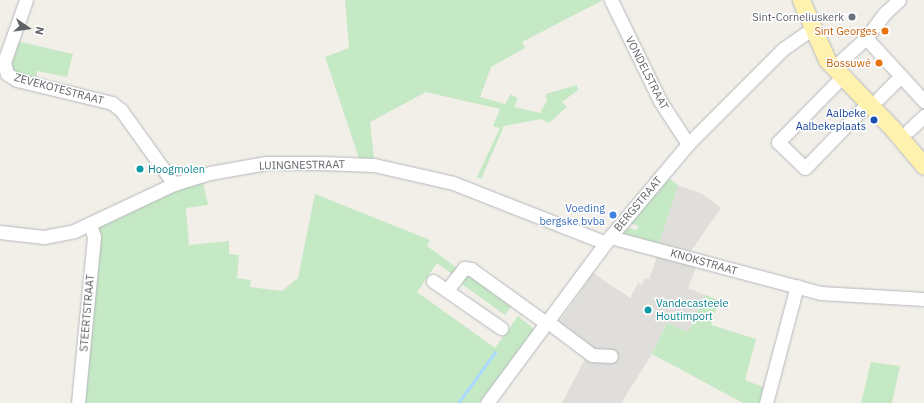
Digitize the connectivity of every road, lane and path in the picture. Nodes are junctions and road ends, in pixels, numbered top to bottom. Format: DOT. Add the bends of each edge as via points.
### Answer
graph roads {
  1 [pos="26,0"];
  2 [pos="611,0"];
  3 [pos="801,0"];
  4 [pos="899,0"];
  5 [pos="814,27"];
  6 [pos="866,38"];
  7 [pos="837,73"];
  8 [pos="899,78"];
  9 [pos="873,101"];
  10 [pos="917,114"];
  11 [pos="688,144"];
  12 [pos="924,166"];
  13 [pos="174,184"];
  14 [pos="90,224"];
  15 [pos="0,232"];
  16 [pos="608,240"];
  17 [pos="433,281"];
  18 [pos="797,286"];
  19 [pos="447,290"];
  20 [pos="924,299"];
  21 [pos="547,322"];
  22 [pos="501,328"];
  23 [pos="611,356"];
  24 [pos="78,403"];
  25 [pos="487,403"];
  26 [pos="766,403"];
  1 -- 13 [label="street, ZEVEKOTESTRAAT" via="4,62 8,74 17,80 112,103 121,110"];
  2 -- 11 [label="street, VONDELSTRAAT" via="660,101"];
  3 -- 5 [label="main road"];
  4 -- 6 [label="street" via="885,13"];
  5 -- 7 [label="main road" via="823,53"];
  5 -- 11 [label="street, BERGSTRAAT" via="782,49"];
  6 -- 7 [label="street"];
  6 -- 10 [label="street"];
  7 -- 9 [label="main road"];
  7 -- 9 [label="street" via="778,142 805,168"];
  8 -- 9 [label="street"];
  9 -- 12 [label="main road"];
  11 -- 16 [label="street, BERGSTRAAT"];
  13 -- 14 [label="street, LUINGNESTRAAT"];
  13 -- 16 [label="street, LUINGNESTRAAT" via="210,173 266,163 374,165 453,183"];
  14 -- 15 [label="street, LUINGNESTRAAT" via="74,231 44,237"];
  14 -- 24 [label="street, STEERTSTRAAT" via="94,237"];
  16 -- 18 [label="street, KNOKSTRAAT"];
  16 -- 21 [label="street, BERGSTRAAT"];
  17 -- 19 [label="street"];
  18 -- 20 [label="street, KNOKSTRAAT" via="820,292"];
  18 -- 26 [label="street"];
  19 -- 21 [label="street" via="464,268 471,269"];
  19 -- 22 [label="street"];
  21 -- 23 [label="street" via="592,355"];
  21 -- 25 [label="street, BERGSTRAAT"];
}
